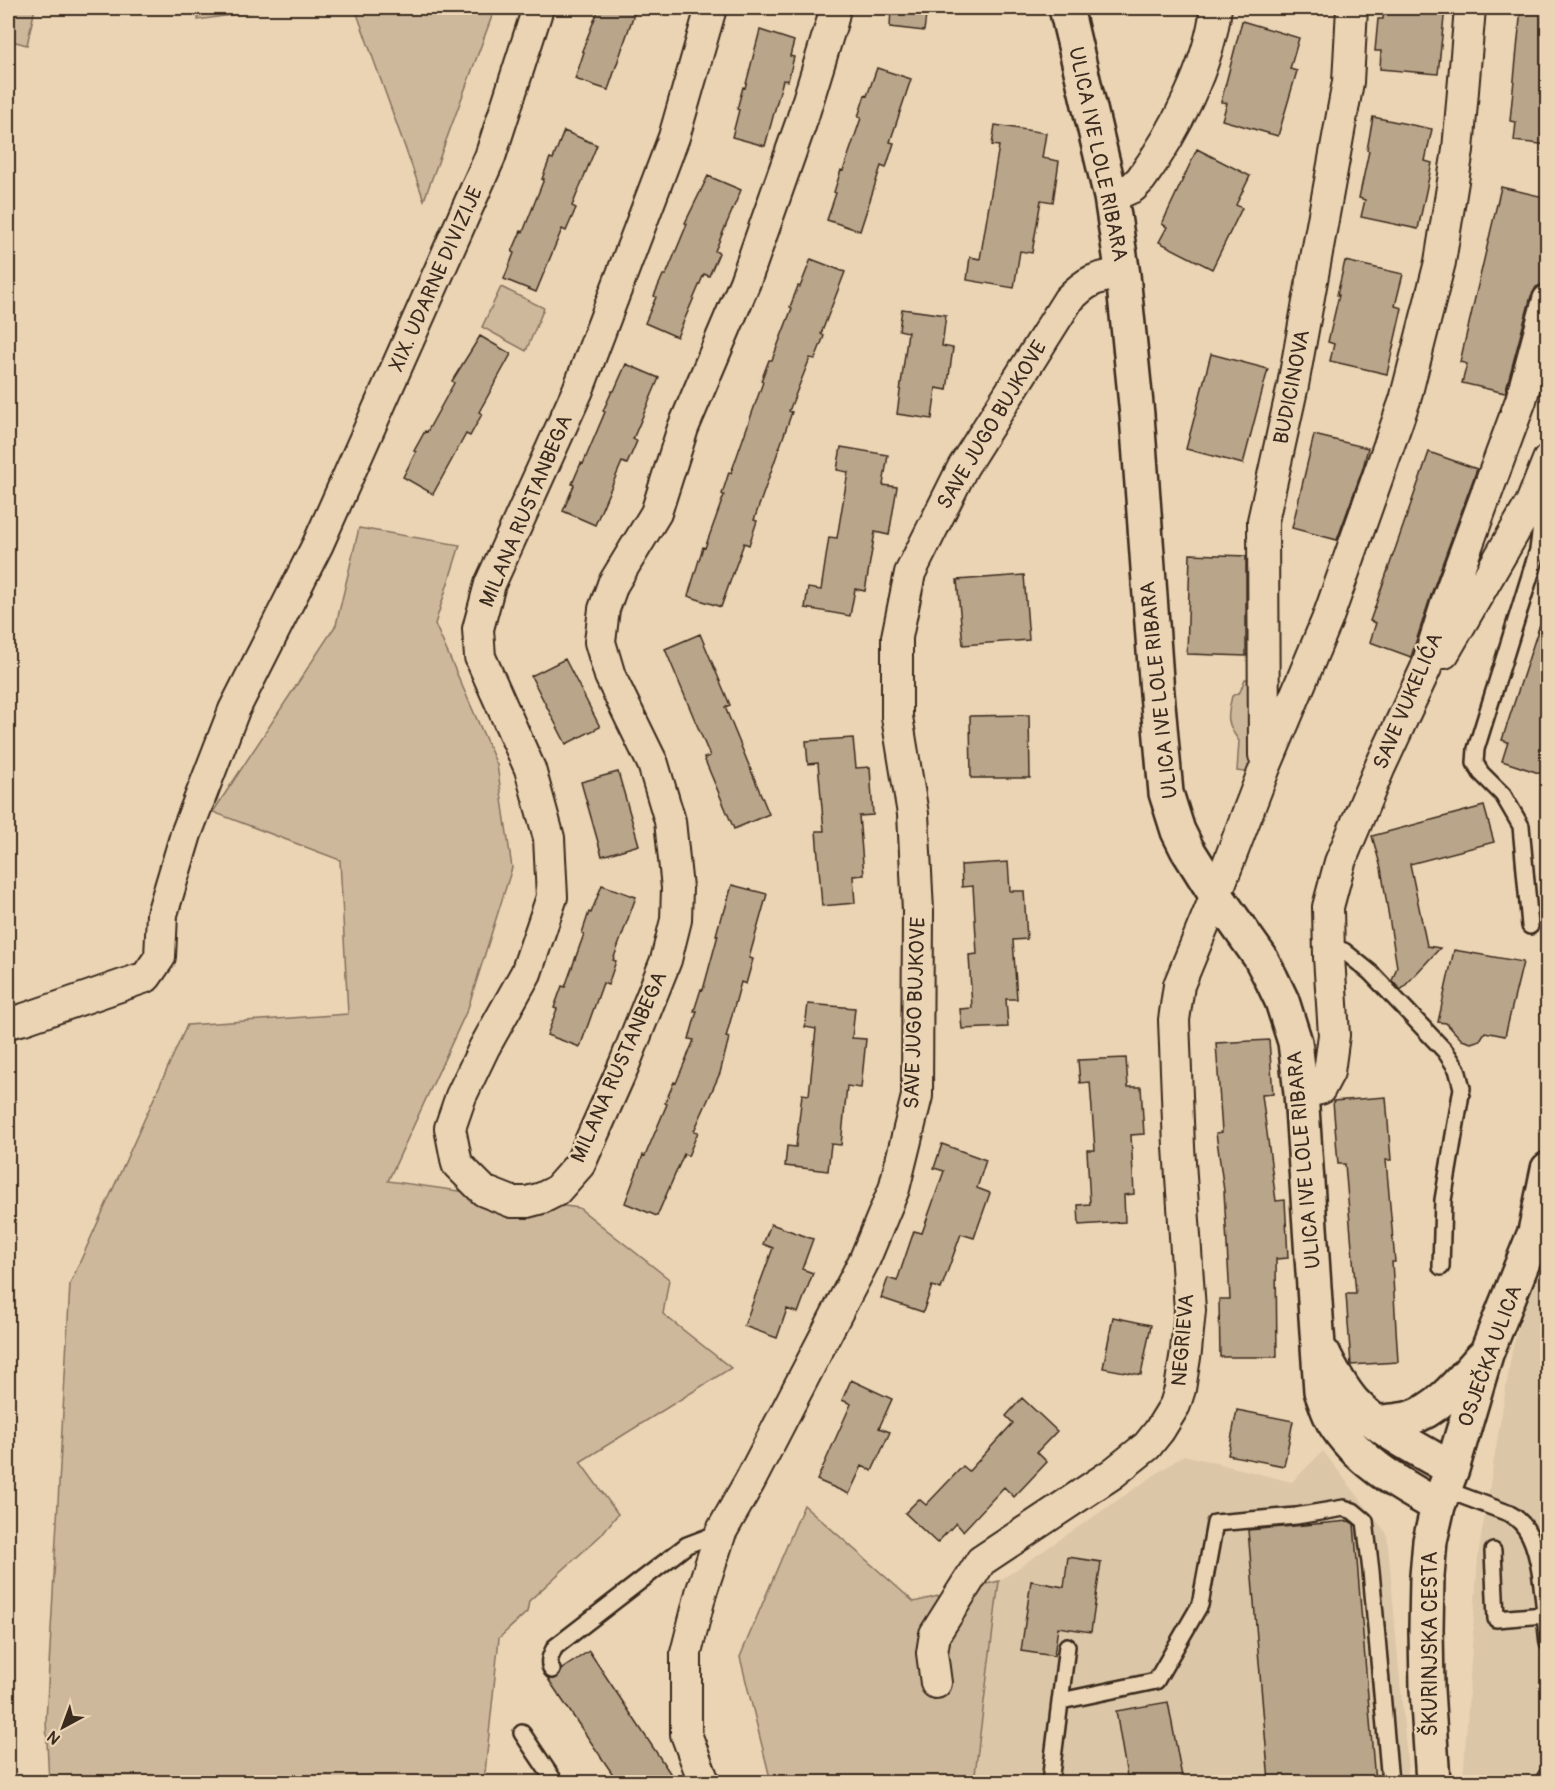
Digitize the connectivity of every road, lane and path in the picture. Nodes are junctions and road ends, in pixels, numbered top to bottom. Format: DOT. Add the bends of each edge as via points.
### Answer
graph roads {
  1 [pos="537,8"];
  2 [pos="711,8"];
  3 [pos="834,8"];
  4 [pos="1216,8"];
  5 [pos="1352,8"];
  6 [pos="1470,8"];
  7 [pos="1072,10"];
  8 [pos="1111,197"];
  9 [pos="1123,275"];
  10 [pos="1548,300"];
  11 [pos="1548,460"];
  12 [pos="1531,503"];
  13 [pos="1426,668"];
  14 [pos="1264,770"];
  15 [pos="1216,895"];
  16 [pos="1530,926"];
  17 [pos="1328,945"];
  18 [pos="8,1023"];
  19 [pos="1301,1093"];
  20 [pos="1548,1169"];
  21 [pos="1441,1267"];
  22 [pos="1319,1345"];
  23 [pos="1486,1354"];
  24 [pos="1377,1423"];
  25 [pos="1445,1488"];
  26 [pos="721,1532"];
  27 [pos="1493,1551"];
  28 [pos="1544,1615"];
  29 [pos="1548,1643"];
  30 [pos="1067,1646"];
  31 [pos="552,1670"];
  32 [pos="936,1683"];
  33 [pos="1061,1701"];
  34 [pos="522,1733"];
  35 [pos="1548,1774"];
  36 [pos="555,1782"];
  37 [pos="704,1782"];
  38 [pos="1050,1782"];
  39 [pos="1390,1782"];
  40 [pos="1433,1782"];
  41 [pos="1543,1782"];
  1 -- 18 [label="street, XIX. UDARNE DIVIZIJE" via="490,157 318,544 234,710 194,813 162,914 160,957 146,977"];
  2 -- 3 [label="street, MILANA RUSTANBEGA" via="674,137 578,390 490,584 478,629 480,657 530,769 549,838 552,897 526,973 484,1048 450,1128 457,1164 484,1191 512,1202 527,1202 555,1191 580,1164 624,1065 668,950 676,920 677,888 670,821 652,764 610,676 600,642 604,609 613,584 656,513 683,428 745,282 801,123"];
  4 -- 8 [label="street" via="1207,53 1180,114 1141,179"];
  5 -- 14 [label="street, BUDICINOVA" via="1348,82 1293,385 1263,521"];
  6 -- 14 [label="street, NEGRIEVA" via="1458,150 1440,262 1405,400 1327,620"];
  7 -- 8 [label="street, ULICA IVE LOLE RIBARA"];
  8 -- 9 [label="street, ULICA IVE LOLE RIBARA"];
  9 -- 15 [label="street, ULICA IVE LOLE RIBARA" via="1166,793 1178,831"];
  9 -- 26 [label="street, SAVE JUGO BUJKOVE" via="1094,280 1068,300 963,467 910,573 897,638 897,717 914,825 918,911 917,1096 894,1189 864,1261"];
  10 -- 13 [label="street, SAVE VUKELIĆA" via="1521,400"];
  11 -- 12 [label="street"];
  12 -- 13 [label="street" via="1441,659"];
  12 -- 16 [label="lane" via="1541,517 1538,550 1476,749 1475,763 1503,795 1521,826"];
  13 -- 17 [label="street, SAVE VUKELIĆA" via="1340,862 1328,907"];
  14 -- 15 [label="street, NEGRIEVA"];
  15 -- 19 [label="street, ULICA IVE LOLE RIBARA" via="1260,957 1282,1001 1295,1042"];
  15 -- 32 [label="street, NEGRIEVA" via="1179,985 1174,1020 1190,1310 1175,1405 1147,1446 1112,1474 981,1561 935,1634 932,1653"];
  17 -- 19 [label="street, SAVE VUKELIĆA" via="1334,1035 1329,1072 1320,1089"];
  17 -- 21 [label="lane" via="1344,951 1371,973 1445,1051 1457,1069 1462,1088 1443,1200"];
  19 -- 22 [label="street, ULICA IVE LOLE RIBARA"];
  20 -- 23 [label="street, OSJEČKA ULICA" via="1535,1232"];
  22 -- 24 [label="street, ULICA IVE LOLE RIBARA" via="1353,1402"];
  22 -- 25 [label="street, ULICA IVE LOLE RIBARA" via="1321,1391 1333,1420 1353,1448 1379,1470"];
  23 -- 24 [label="street" via="1426,1412"];
  23 -- 25 [label="street, OSJEČKA ULICA"];
  24 -- 25 [label="street, ULICA IVE LOLE RIBARA"];
  25 -- 28 [label="lane" via="1508,1513 1524,1525 1536,1554"];
  25 -- 40 [label="street, ŠKURINJSKA CESTA" via="1428,1561 1427,1689"];
  26 -- 31 [label="lane" via="687,1545 555,1647 549,1658"];
  26 -- 37 [label="street, SAVE JUGO BUJKOVE" via="686,1653 686,1734"];
  27 -- 28 [label="lane" via="1496,1619"];
  28 -- 29 [label="lane"];
  30 -- 33 [label="lane"];
  33 -- 38 [label="lane"];
  33 -- 39 [label="lane" via="1156,1681 1200,1605 1215,1523 1344,1508 1365,1521"];
  34 -- 36 [label="lane"];
  35 -- 41 [label="lane"];
}
